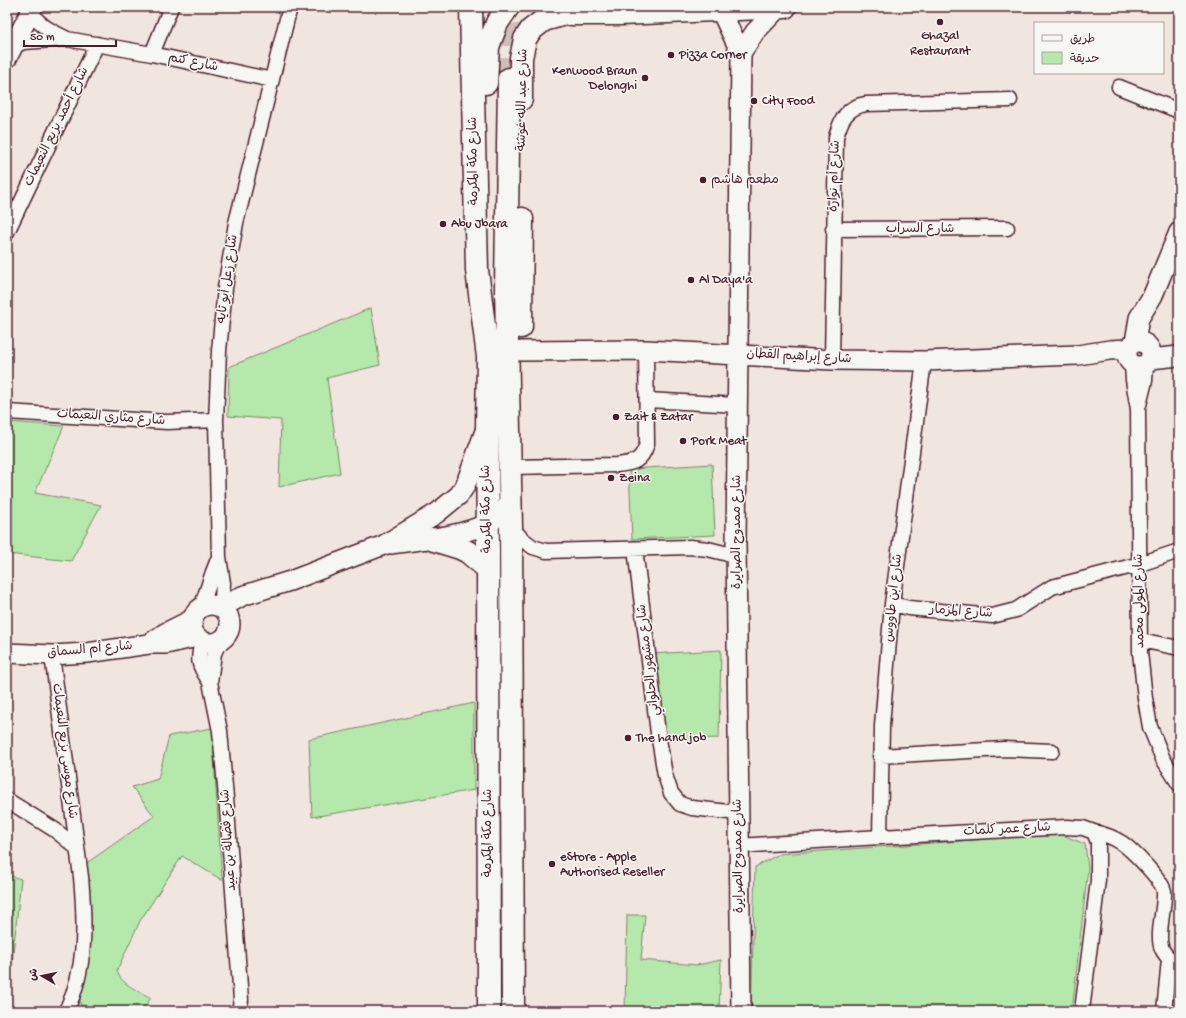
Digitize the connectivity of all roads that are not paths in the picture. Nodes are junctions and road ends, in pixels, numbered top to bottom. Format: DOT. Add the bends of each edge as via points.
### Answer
graph roads {
  1 [pos="171,7"];
  2 [pos="290,7"];
  3 [pos="471,7"];
  4 [pos="508,7"];
  5 [pos="785,7"];
  6 [pos="779,8"];
  7 [pos="720,9"];
  8 [pos="32,10"];
  9 [pos="615,10"];
  10 [pos="67,39"];
  11 [pos="97,44"];
  12 [pos="10,52"];
  13 [pos="152,54"];
  14 [pos="741,54"];
  15 [pos="521,58"];
  16 [pos="486,67"];
  17 [pos="509,78"];
  18 [pos="272,80"];
  19 [pos="1119,87"];
  20 [pos="1010,100"];
  21 [pos="1179,111"];
  22 [pos="1007,228"];
  23 [pos="833,229"];
  24 [pos="7,232"];
  25 [pos="1179,232"];
  26 [pos="1179,346"];
  27 [pos="646,350"];
  28 [pos="520,351"];
  29 [pos="739,354"];
  30 [pos="1140,354"];
  31 [pos="488,355"];
  32 [pos="1179,356"];
  33 [pos="832,360"];
  34 [pos="924,361"];
  35 [pos="647,400"];
  36 [pos="738,405"];
  37 [pos="7,412"];
  38 [pos="216,420"];
  39 [pos="487,428"];
  40 [pos="509,429"];
  41 [pos="510,467"];
  42 [pos="511,502"];
  43 [pos="488,524"];
  44 [pos="511,527"];
  45 [pos="431,538"];
  46 [pos="384,545"];
  47 [pos="635,549"];
  48 [pos="1179,551"];
  49 [pos="736,556"];
  50 [pos="1140,564"];
  51 [pos="488,569"];
  52 [pos="892,604"];
  53 [pos="210,622"];
  54 [pos="1140,640"];
  55 [pos="1179,648"];
  56 [pos="7,653"];
  57 [pos="52,655"];
  58 [pos="1052,751"];
  59 [pos="880,756"];
  60 [pos="1179,784"];
  61 [pos="7,800"];
  62 [pos="738,813"];
  63 [pos="1094,832"];
  64 [pos="880,837"];
  65 [pos="739,846"];
  66 [pos="77,848"];
  67 [pos="1174,959"];
  68 [pos="242,1007"];
  69 [pos="66,1011"];
  70 [pos="489,1011"];
  71 [pos="513,1011"];
  72 [pos="741,1011"];
  73 [pos="1082,1011"];
  74 [pos="1164,1011"];
  1 -- 13 [label="street"];
  2 -- 18 [label="street, شارع زعل أبو تايه"];
  3 -- 31 [label="main road, شارع مكة المكرمة" via="477,270"];
  4 -- 16 [label="main road" via="497,23 488,47"];
  5 -- 6 [label="main road, شارع عبد الله غوشة"];
  6 -- 7 [label="main road, شارع عبد الله غوشة"];
  6 -- 14 [label="street" via="755,32"];
  7 -- 9 [label="main road, شارع عبد الله غوشة"];
  7 -- 14 [label="street, شارع ممدوح الصرايرة"];
  8 -- 10 [label="street, شارع كتم" via="36,20"];
  8 -- 12 [label="street"];
  9 -- 15 [label="main road, شارع عبد الله غوشة" via="566,14 544,20 531,30 525,39"];
  10 -- 11 [label="street, شارع كتم"];
  10 -- 12 [label="street, شارع كتم" via="24,42"];
  11 -- 13 [label="street, شارع كتم"];
  11 -- 24 [label="street, شارع أحمد بزيع النعيمات"];
  13 -- 18 [label="street, شارع كتم"];
  14 -- 29 [label="street, شارع ممدوح الصرايرة"];
  15 -- 16 [label="main road" via="514,53 504,52 494,57"];
  15 -- 28 [label="main road, شارع عبد الله غوشة"];
  16 -- 31 [label="main road"];
  17 -- 40 [label="main road, شارع مكة المكرمة" via="506,288"];
  18 -- 38 [label="street, شارع زعل أبو تايه" via="229,260 219,351"];
  19 -- 21 [label="street"];
  20 -- 23 [label="street, شارع أم نوارة" via="856,106 840,123 836,137"];
  22 -- 23 [label="street, شارع السراب"];
  23 -- 33 [label="street, شارع أم نوارة"];
  25 -- 30 [label="street" via="1153,295 1150,320"];
  26 -- 30 [label="street, شارع إبراهيم القطان"];
  27 -- 28 [label="street, شارع إبراهيم القطان"];
  27 -- 29 [label="street, شارع إبراهيم القطان"];
  27 -- 35 [label="street"];
  28 -- 40 [label="main road, شارع عبد الله غوشة"];
  29 -- 33 [label="street, شارع إبراهيم القطان"];
  29 -- 36 [label="street, شارع ممدوح الصرايرة"];
  30 -- 32 [label="street, شارع إبراهيم القطان"];
  30 -- 34 [label="street, شارع إبراهيم القطان" via="1110,350 1078,355"];
  30 -- 50 [label="street, شارع المولى محمد" via="1133,380 1138,409"];
  31 -- 39 [label="main road, شارع مكة المكرمة"];
  33 -- 34 [label="street, شارع إبراهيم القطان"];
  34 -- 52 [label="street, شارع ابن طاووس"];
  35 -- 36 [label="street"];
  35 -- 41 [label="street" via="647,444 638,460 616,465"];
  36 -- 49 [label="street, شارع ممدوح الصرايرة"];
  37 -- 38 [label="street, شارع مثاري النعيمات" via="167,422"];
  38 -- 53 [label="street, شارع زعل أبو تايه" via="219,557 223,583 222,600"];
  39 -- 43 [label="main road, شارع مكة المكرمة"];
  39 -- 46 [label="street, شارع أم السماق" via="465,486 459,495 437,513"];
  40 -- 41 [label="main road, شارع مكة المكرمة"];
  41 -- 42 [label="main road, شارع مكة المكرمة"];
  42 -- 43 [label="street, شارع أم السماق"];
  42 -- 44 [label="main road, شارع مكة المكرمة"];
  43 -- 45 [label="street, شارع أم السماق"];
  43 -- 51 [label="main road, شارع مكة المكرمة"];
  44 -- 47 [label="street" via="533,547 546,551"];
  44 -- 71 [label="main road, شارع مكة المكرمة"];
  45 -- 46 [label="street, شارع أم السماق"];
  45 -- 51 [label="main road" via="468,552"];
  46 -- 53 [label="street, شارع أم السماق" via="290,581"];
  47 -- 49 [label="street" via="690,547"];
  47 -- 62 [label="street, شارع مشهور الحلواني" via="658,733 665,775 671,792 680,804 692,808"];
  48 -- 50 [label="street, شارع المزمار"];
  49 -- 62 [label="street, شارع ممدوح الصرايرة"];
  50 -- 52 [label="street, شارع المزمار" via="1052,587 1016,610 992,616"];
  50 -- 54 [label="street, شارع المولى محمد"];
  51 -- 70 [label="main road, شارع مكة المكرمة"];
  52 -- 59 [label="street, شارع ابن طاووس"];
  53 -- 57 [label="street, شارع أم السماق" via="165,633 149,644"];
  53 -- 68 [label="street, شارع فضالة بن عبيد" via="198,657 202,670 210,682 220,732"];
  54 -- 55 [label="street"];
  54 -- 60 [label="street, شارع المولى محمد" via="1150,728 1163,759"];
  56 -- 57 [label="street, شارع أم السماق"];
  57 -- 66 [label="street, شارع موسى بزيع النعيمات"];
  58 -- 59 [label="street" via="1004,749"];
  59 -- 64 [label="street, شارع ابن طاووس"];
  61 -- 66 [label="street, شارع موسى بزيع النعيمات" via="56,830"];
  62 -- 65 [label="street, شارع ممدوح الصرايرة"];
  63 -- 64 [label="street, شارع عمر كلمات" via="1067,827"];
  63 -- 67 [label="street, شارع عمر كلمات" via="1107,835 1122,844 1156,877 1163,889 1164,899 1161,947"];
  63 -- 73 [label="street" via="1098,842 1098,880"];
  64 -- 65 [label="street, شارع عمر كلمات"];
  65 -- 72 [label="street, شارع ممدوح الصرايرة"];
  66 -- 69 [label="street, شارع موسى بزيع النعيمات" via="84,908 83,943 78,979"];
  67 -- 74 [label="street"];
}
